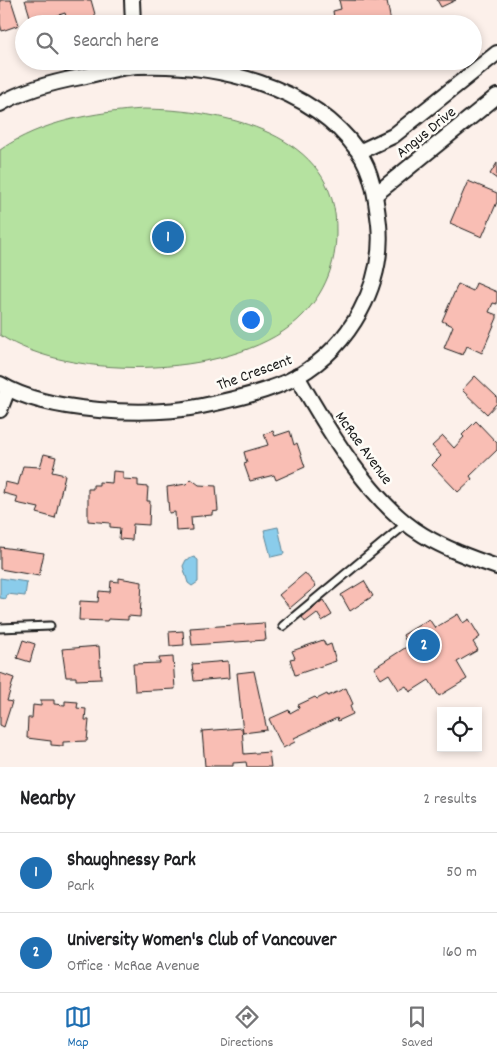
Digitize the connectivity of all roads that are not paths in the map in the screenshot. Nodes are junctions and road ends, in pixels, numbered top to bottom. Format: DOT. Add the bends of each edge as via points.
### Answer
graph roads {
  1 [pos="132,0"];
  2 [pos="133,15"];
  3 [pos="497,53"];
  4 [pos="482,65"];
  5 [pos="108,70"];
  6 [pos="199,70"];
  7 [pos="476,70"];
  8 [pos="497,96"];
  9 [pos="0,104"];
  10 [pos="359,152"];
  11 [pos="376,194"];
  12 [pos="297,376"];
  13 [pos="4,387"];
  14 [pos="0,410"];
  15 [pos="407,522"];
  16 [pos="497,566"];
  17 [pos="50,626"];
  18 [pos="282,626"];
  19 [pos="0,628"];
  1 -- 2 [label="street"];
  3 -- 4 [label="street, Angus Drive"];
  5 -- 9 [label="street, The Crescent" via="57,81"];
  6 -- 10 [label="street, The Crescent" via="236,76 296,98 337,126"];
  7 -- 10 [label="street, Angus Drive" via="394,136"];
  8 -- 11 [label="street, Angus Drive"];
  10 -- 11 [label="street, The Crescent"];
  11 -- 12 [label="street, The Crescent" via="380,239 375,277 359,315 332,350"];
  12 -- 13 [label="street, The Crescent" via="238,398 175,411 97,410 36,398"];
  12 -- 15 [label="street, McRae Avenue" via="354,467 382,500"];
  13 -- 14 [label="street"];
  15 -- 16 [label="street, McRae Avenue" via="421,534 457,553"];
  15 -- 18 [label="lane"];
  17 -- 19 [label="lane"];
}
